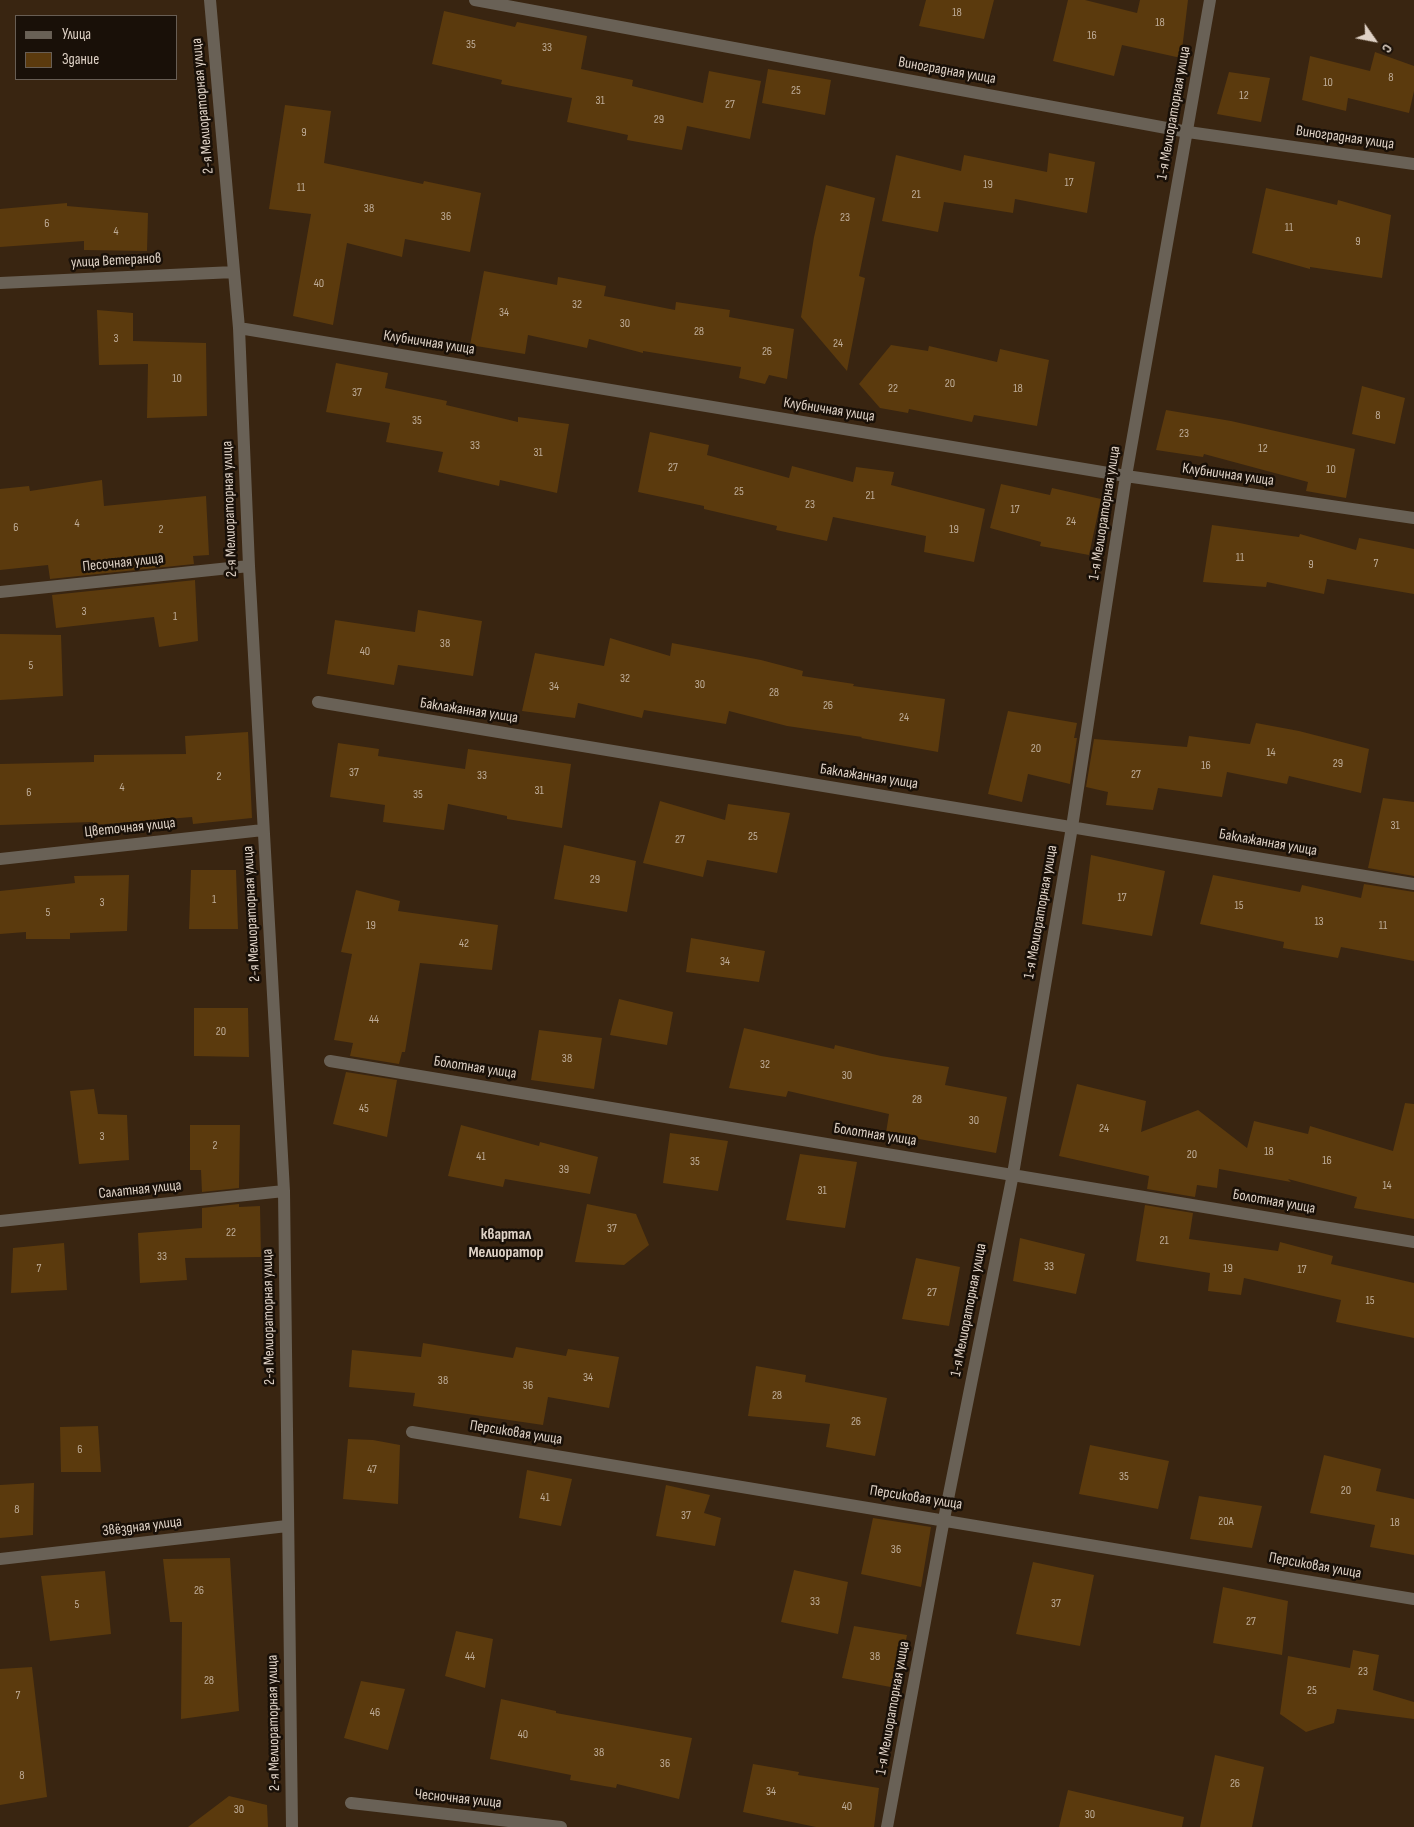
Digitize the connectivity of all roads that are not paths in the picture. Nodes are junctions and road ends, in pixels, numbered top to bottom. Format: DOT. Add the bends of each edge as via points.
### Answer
graph roads {
  1 [pos="210,0"];
  2 [pos="474,0"];
  3 [pos="1210,0"];
  4 [pos="1188,132"];
  5 [pos="1414,164"];
  6 [pos="234,272"];
  7 [pos="0,283"];
  8 [pos="239,328"];
  9 [pos="1126,476"];
  10 [pos="1414,518"];
  11 [pos="249,566"];
  12 [pos="0,592"];
  13 [pos="318,702"];
  14 [pos="1072,827"];
  15 [pos="263,830"];
  16 [pos="0,859"];
  17 [pos="1414,884"];
  18 [pos="330,1061"];
  19 [pos="1013,1174"];
  20 [pos="284,1191"];
  21 [pos="0,1221"];
  22 [pos="1414,1242"];
  23 [pos="412,1432"];
  24 [pos="944,1520"];
  25 [pos="287,1526"];
  26 [pos="0,1559"];
  27 [pos="1414,1599"];
  28 [pos="351,1803"];
  29 [pos="292,1827"];
  30 [pos="562,1827"];
  31 [pos="887,1827"];
  1 -- 6 [label="street, 2-я Мелиораторная улица"];
  2 -- 4 [label="street, Виноградная улица"];
  3 -- 4 [label="street, 1-я Мелиораторная улица"];
  4 -- 5 [label="street, Виноградная улица"];
  4 -- 9 [label="street, 1-я Мелиораторная улица"];
  6 -- 7 [label="street, улица Ветеранов"];
  6 -- 8 [label="street, 2-я Мелиораторная улица"];
  8 -- 9 [label="street, Клубничная улица"];
  8 -- 11 [label="street, 2-я Мелиораторная улица"];
  9 -- 10 [label="street, Клубничная улица"];
  9 -- 14 [label="street, 1-я Мелиораторная улица"];
  11 -- 12 [label="street, Песочная улица"];
  11 -- 15 [label="street, 2-я Мелиораторная улица"];
  13 -- 14 [label="street, Баклажанная улица"];
  14 -- 17 [label="street, Баклажанная улица"];
  14 -- 19 [label="street, 1-я Мелиораторная улица"];
  15 -- 16 [label="street, Цветочная улица"];
  15 -- 20 [label="street, 2-я Мелиораторная улица"];
  18 -- 19 [label="street, Болотная улица"];
  19 -- 22 [label="street, Болотная улица"];
  19 -- 24 [label="street, 1-я Мелиораторная улица"];
  20 -- 21 [label="street, Салатная улица"];
  20 -- 25 [label="street, 2-я Мелиораторная улица"];
  23 -- 24 [label="street, Персиковая улица"];
  24 -- 27 [label="street, Персиковая улица"];
  24 -- 31 [label="street, 1-я Мелиораторная улица"];
  25 -- 26 [label="street, Звёздная улица"];
  25 -- 29 [label="street, 2-я Мелиораторная улица"];
  28 -- 30 [label="street, Чесночная улица"];
}
